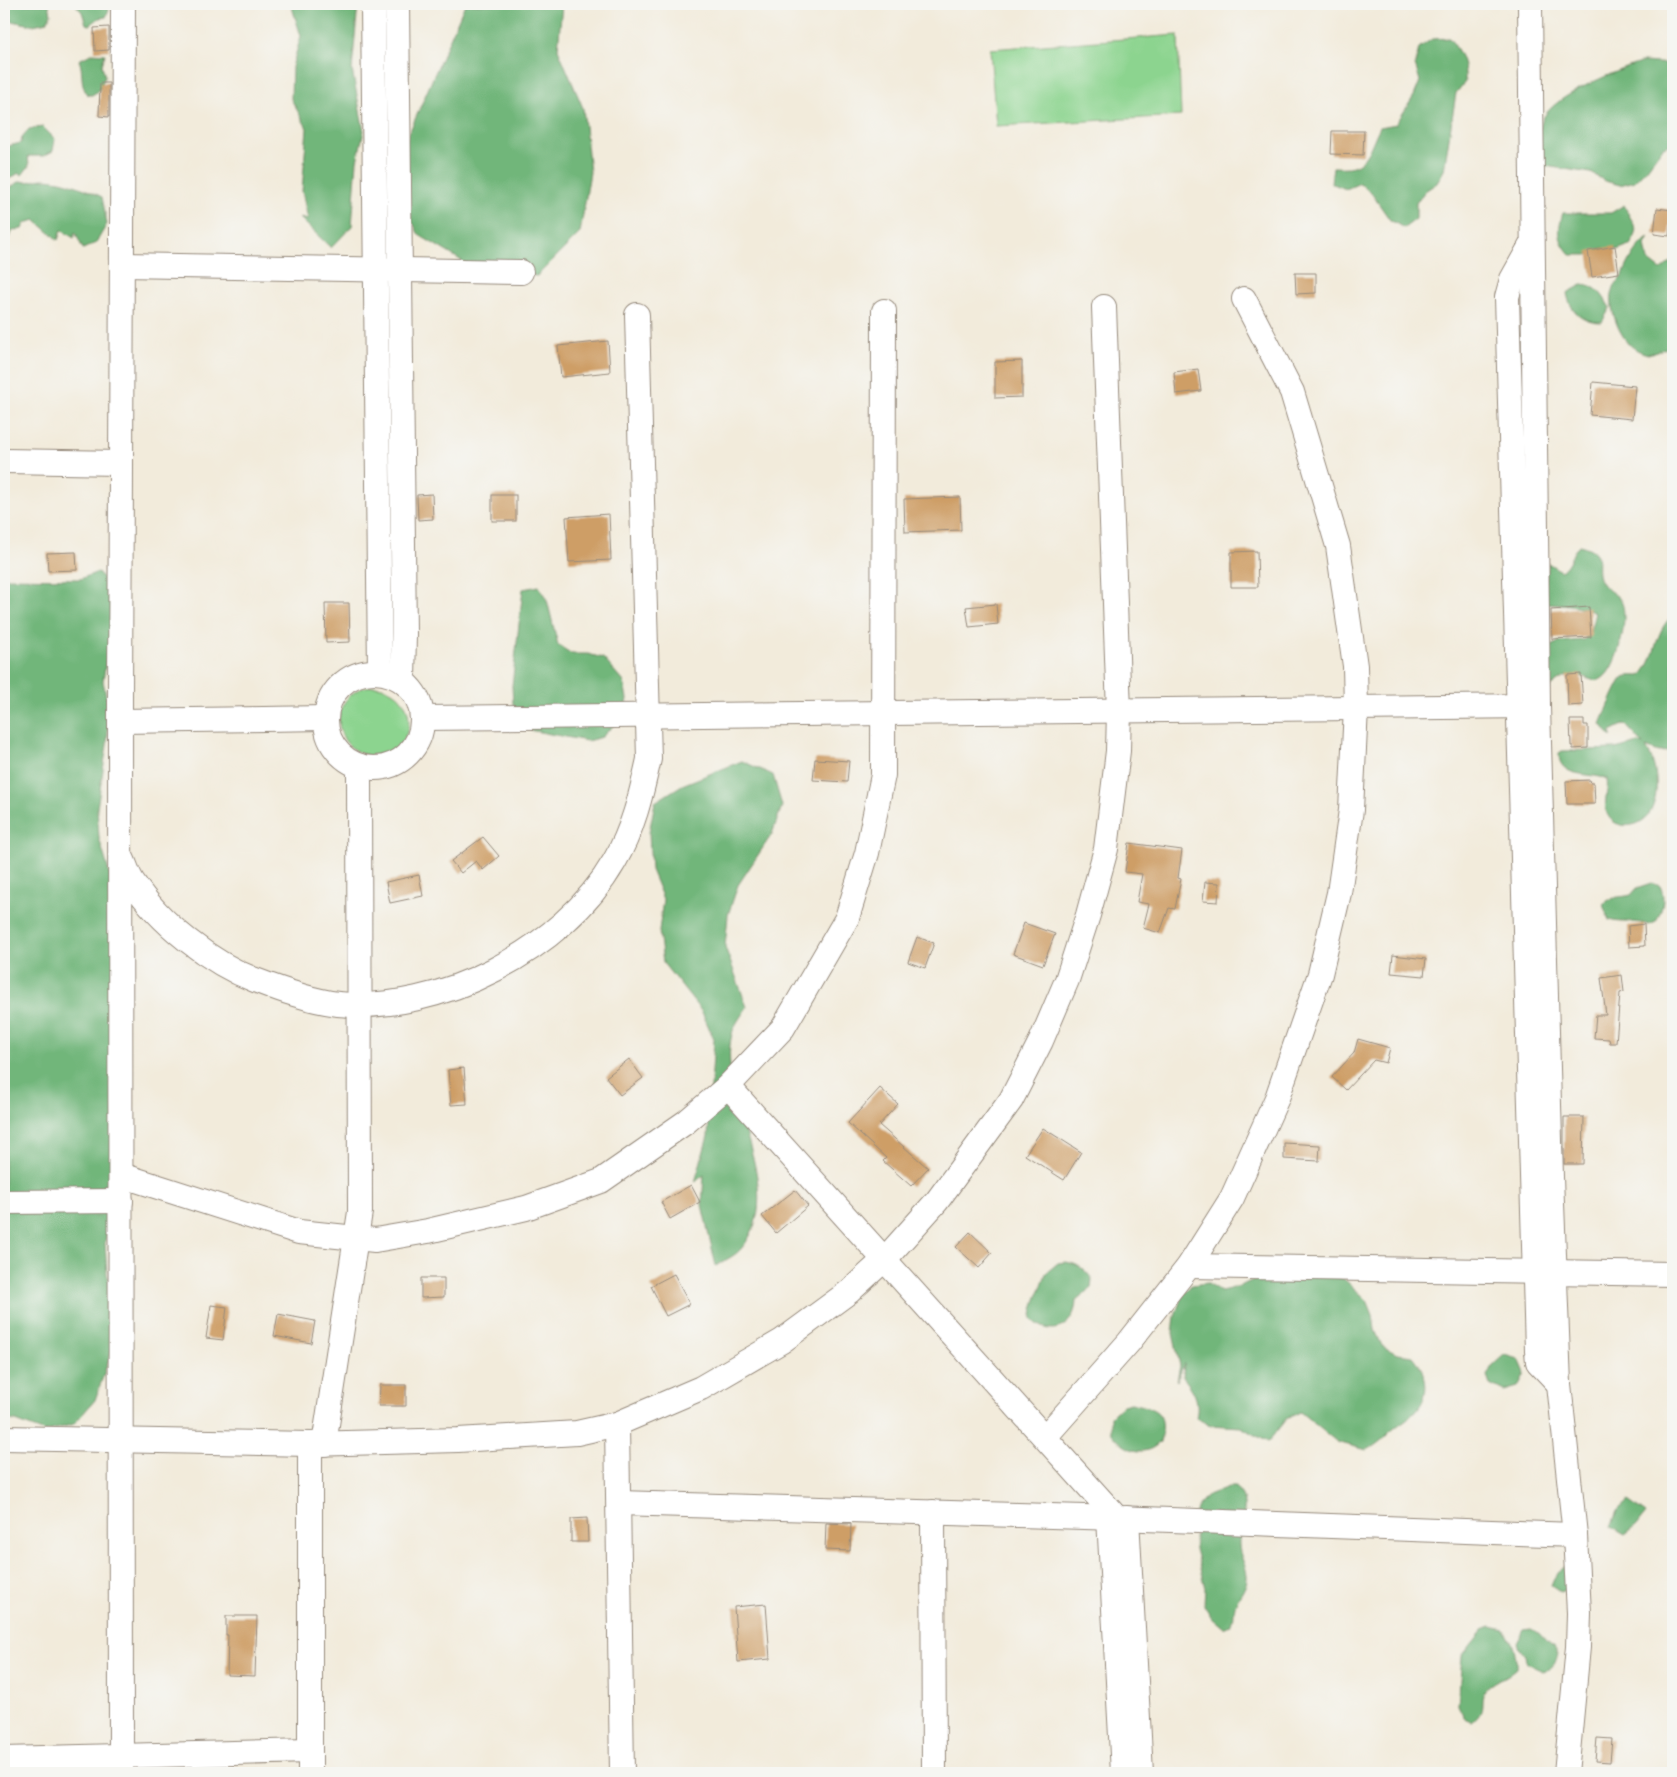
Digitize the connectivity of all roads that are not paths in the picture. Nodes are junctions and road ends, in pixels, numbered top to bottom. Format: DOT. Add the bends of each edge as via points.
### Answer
graph roads {
  1 [pos="123,4"];
  2 [pos="373,4"];
  3 [pos="397,4"];
  4 [pos="1530,4"];
  5 [pos="123,265"];
  6 [pos="376,270"];
  7 [pos="400,270"];
  8 [pos="521,272"];
  9 [pos="1244,299"];
  10 [pos="1104,307"];
  11 [pos="884,311"];
  12 [pos="637,315"];
  13 [pos="4,461"];
  14 [pos="121,463"];
  15 [pos="380,672"];
  16 [pos="403,680"];
  17 [pos="1528,706"];
  18 [pos="1356,708"];
  19 [pos="1119,711"];
  20 [pos="884,714"];
  21 [pos="648,716"];
  22 [pos="326,718"];
  23 [pos="423,718"];
  24 [pos="120,721"];
  25 [pos="359,766"];
  26 [pos="120,854"];
  27 [pos="359,1004"];
  28 [pos="728,1086"];
  29 [pos="121,1175"];
  30 [pos="121,1201"];
  31 [pos="4,1202"];
  32 [pos="357,1238"];
  33 [pos="885,1259"];
  34 [pos="1189,1266"];
  35 [pos="1546,1274"];
  36 [pos="1673,1274"];
  37 [pos="617,1424"];
  38 [pos="1045,1437"];
  39 [pos="4,1438"];
  40 [pos="121,1442"];
  41 [pos="317,1444"];
  42 [pos="619,1503"];
  43 [pos="933,1512"];
  44 [pos="1118,1518"];
  45 [pos="1575,1535"];
  46 [pos="4,1759"];
  47 [pos="310,1762"];
  48 [pos="121,1764"];
  49 [pos="622,1773"];
  50 [pos="934,1773"];
  51 [pos="1123,1773"];
  52 [pos="1141,1773"];
  53 [pos="1566,1773"];
  1 -- 5 [label="street"];
  2 -- 6 [label="street"];
  3 -- 7 [label="street"];
  4 -- 17 [label="street" via="1532,244 1512,280 1508,297"];
  5 -- 6 [label="street"];
  5 -- 14 [label="street"];
  6 -- 7 [label="street"];
  6 -- 15 [label="street"];
  7 -- 8 [label="street"];
  7 -- 16 [label="street"];
  9 -- 18 [label="street" via="1292,392 1338,546 1355,666"];
  10 -- 19 [label="street"];
  11 -- 20 [label="street"];
  12 -- 21 [label="street"];
  13 -- 14 [label="street"];
  14 -- 24 [label="street"];
  15 -- 16 [label="street"];
  15 -- 22 [label="street" via="364,673 337,689 329,703"];
  16 -- 23 [label="street" via="420,704"];
  17 -- 18 [label="street"];
  17 -- 35 [label="street"];
  18 -- 19 [label="street"];
  18 -- 34 [label="street" via="1352,810 1339,894 1320,974 1277,1098 1236,1189"];
  19 -- 20 [label="street"];
  19 -- 33 [label="street" via="1118,751 1106,849 1067,980 1045,1032 1011,1100 937,1201"];
  20 -- 21 [label="street"];
  20 -- 28 [label="street" via="883,775 867,853 847,918 783,1028"];
  21 -- 23 [label="street"];
  21 -- 27 [label="street" via="648,759 630,832 614,864 559,926 524,955 470,982 386,1003"];
  22 -- 24 [label="street"];
  22 -- 25 [label="street" via="334,748"];
  23 -- 25 [label="street" via="421,733 404,759 374,769"];
  24 -- 26 [label="street"];
  25 -- 27 [label="street"];
  26 -- 27 [label="street" via="133,882 160,914 215,961 239,974 299,995 337,1004"];
  26 -- 29 [label="street"];
  27 -- 32 [label="street" via="360,1212"];
  28 -- 32 [label="street" via="686,1122 602,1181 526,1208 446,1227 375,1240"];
  28 -- 33 [label="street"];
  29 -- 30 [label="street"];
  29 -- 32 [label="street" via="299,1232"];
  30 -- 31 [label="street"];
  30 -- 40 [label="street"];
  32 -- 41 [label="street"];
  33 -- 37 [label="street" via="850,1291 782,1341 701,1388"];
  33 -- 38 [label="street"];
  34 -- 35 [label="street"];
  34 -- 38 [label="street" via="1129,1342"];
  35 -- 36 [label="street"];
  35 -- 45 [label="street" via="1538,1362 1559,1384"];
  37 -- 41 [label="street" via="577,1433"];
  37 -- 42 [label="street"];
  38 -- 44 [label="street"];
  39 -- 40 [label="street"];
  40 -- 41 [label="street"];
  40 -- 48 [label="street"];
  41 -- 47 [label="street"];
  42 -- 43 [label="street"];
  42 -- 49 [label="street"];
  43 -- 44 [label="street"];
  43 -- 50 [label="street"];
  44 -- 45 [label="street"];
  44 -- 51 [label="street"];
  44 -- 52 [label="street"];
  45 -- 53 [label="street" via="1578,1647"];
  46 -- 48 [label="street"];
  47 -- 48 [label="street"];
}
